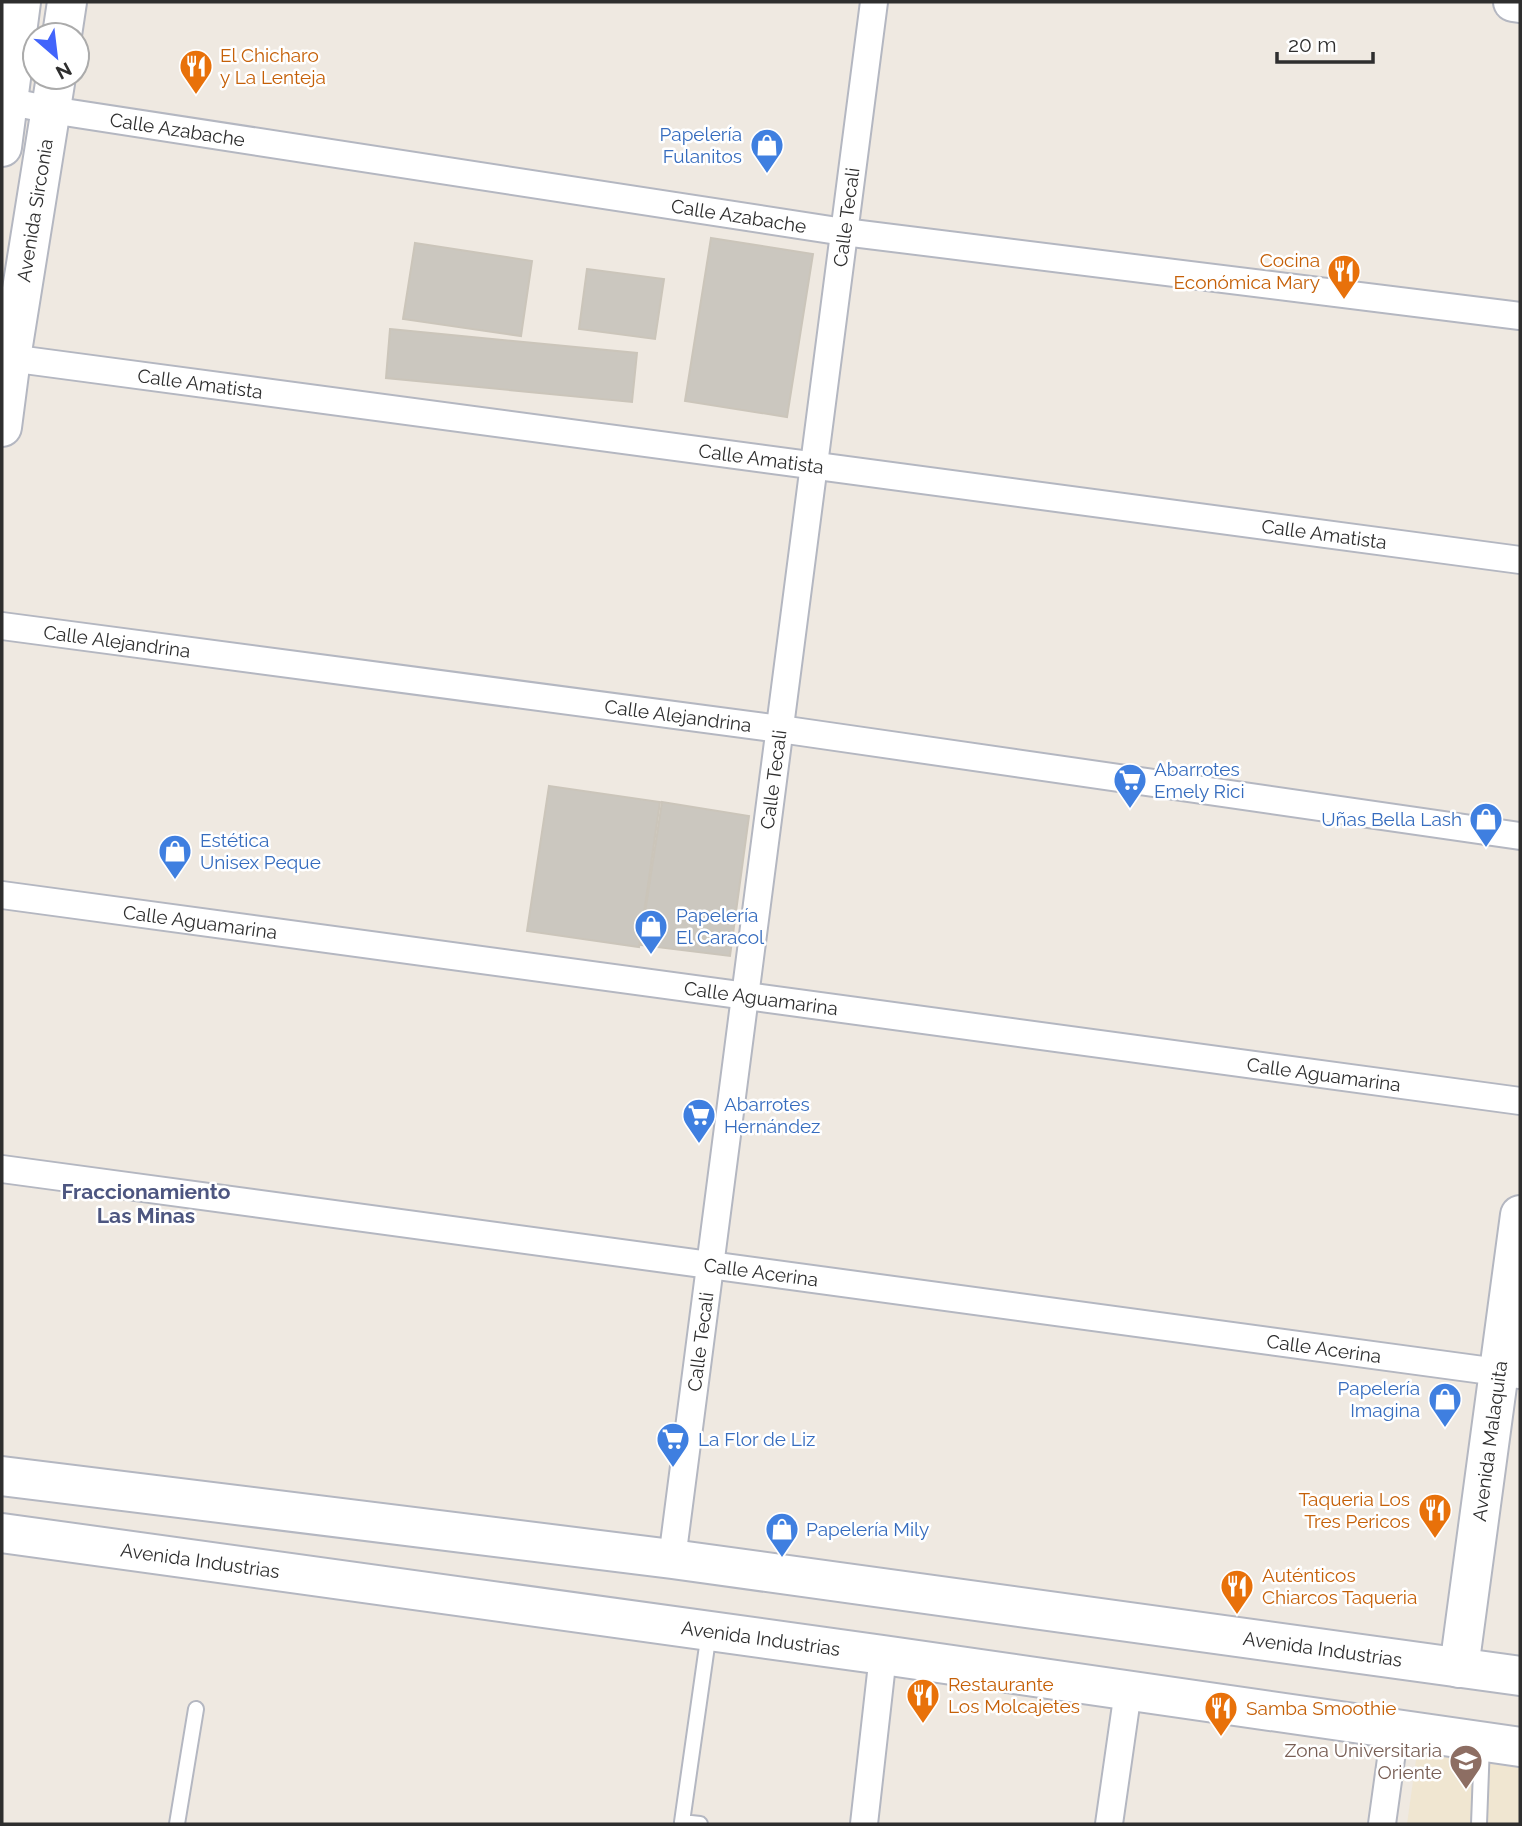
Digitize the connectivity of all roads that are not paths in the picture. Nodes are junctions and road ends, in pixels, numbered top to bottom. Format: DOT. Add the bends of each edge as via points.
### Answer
graph roads {
  1 [pos="21,2"];
  2 [pos="67,2"];
  3 [pos="874,2"];
  4 [pos="1513,2"];
  5 [pos="1520,3"];
  6 [pos="64,21"];
  7 [pos="53,93"];
  8 [pos="5,101"];
  9 [pos="2,147"];
  10 [pos="844,232"];
  11 [pos="1520,316"];
  12 [pos="6,357"];
  13 [pos="2,426"];
  14 [pos="814,466"];
  15 [pos="1520,560"];
  16 [pos="2,626"];
  17 [pos="780,729"];
  18 [pos="1520,836"];
  19 [pos="2,895"];
  20 [pos="745,996"];
  21 [pos="1520,1101"];
  22 [pos="2,1169"];
  23 [pos="1520,1215"];
  24 [pos="710,1265"];
  25 [pos="1510,1373"];
  26 [pos="2,1476"];
  27 [pos="2,1533"];
  28 [pos="672,1559"];
  29 [pos="709,1631"];
  30 [pos="883,1655"];
  31 [pos="1459,1668"];
  32 [pos="1519,1671"];
  33 [pos="1128,1691"];
  34 [pos="196,1709"];
  35 [pos="1395,1730"];
  36 [pos="1482,1742"];
  37 [pos="1520,1747"];
  38 [pos="682,1823"];
  39 [pos="177,1824"];
  40 [pos="700,1824"];
  41 [pos="864,1824"];
  42 [pos="1109,1824"];
  43 [pos="1382,1824"];
  44 [pos="1479,1824"];
  1 -- 8 [label="main road"];
  2 -- 6 [label="main road"];
  3 -- 10 [label="street, Calle Tecali"];
  4 -- 5 [label="main road"];
  7 -- 8 [label="street, Calle Azabache"];
  7 -- 10 [label="street, Calle Azabache"];
  7 -- 12 [label="main road, Avenida Sirconia"];
  8 -- 9 [label="main road"];
  10 -- 11 [label="street, Calle Azabache"];
  10 -- 14 [label="street, Calle Tecali"];
  12 -- 13 [label="main road, Avenida Sirconia"];
  12 -- 14 [label="street, Calle Amatista"];
  14 -- 15 [label="street, Calle Amatista"];
  14 -- 17 [label="street, Calle Tecali"];
  16 -- 17 [label="street, Calle Alejandrina"];
  17 -- 18 [label="street, Calle Alejandrina"];
  17 -- 20 [label="street, Calle Tecali"];
  19 -- 20 [label="street, Calle Aguamarina"];
  20 -- 21 [label="street, Calle Aguamarina"];
  20 -- 24 [label="street, Calle Tecali"];
  22 -- 24 [label="street, Calle Acerina"];
  23 -- 25 [label="main road, Avenida Malaquita"];
  24 -- 25 [label="street, Calle Acerina"];
  24 -- 28 [label="street, Calle Tecali"];
  25 -- 31 [label="main road, Avenida Malaquita"];
  26 -- 28 [label="main road, Avenida Industrias"];
  27 -- 29 [label="main road, Avenida Industrias"];
  28 -- 31 [label="main road, Avenida Industrias"];
  29 -- 30 [label="main road, Avenida Industrias"];
  29 -- 38 [label="lane"];
  30 -- 33 [label="main road, Avenida Industrias"];
  30 -- 41 [label="street"];
  31 -- 32 [label="main road, Avenida Industrias"];
  33 -- 35 [label="main road, Avenida Industrias"];
  33 -- 42 [label="street"];
  34 -- 39 [label="lane"];
  35 -- 36 [label="main road, Avenida Industrias"];
  35 -- 43 [label="street"];
  36 -- 37 [label="main road, Avenida Industrias"];
  36 -- 44 [label="lane"];
  38 -- 40 [label="lane"];
}
